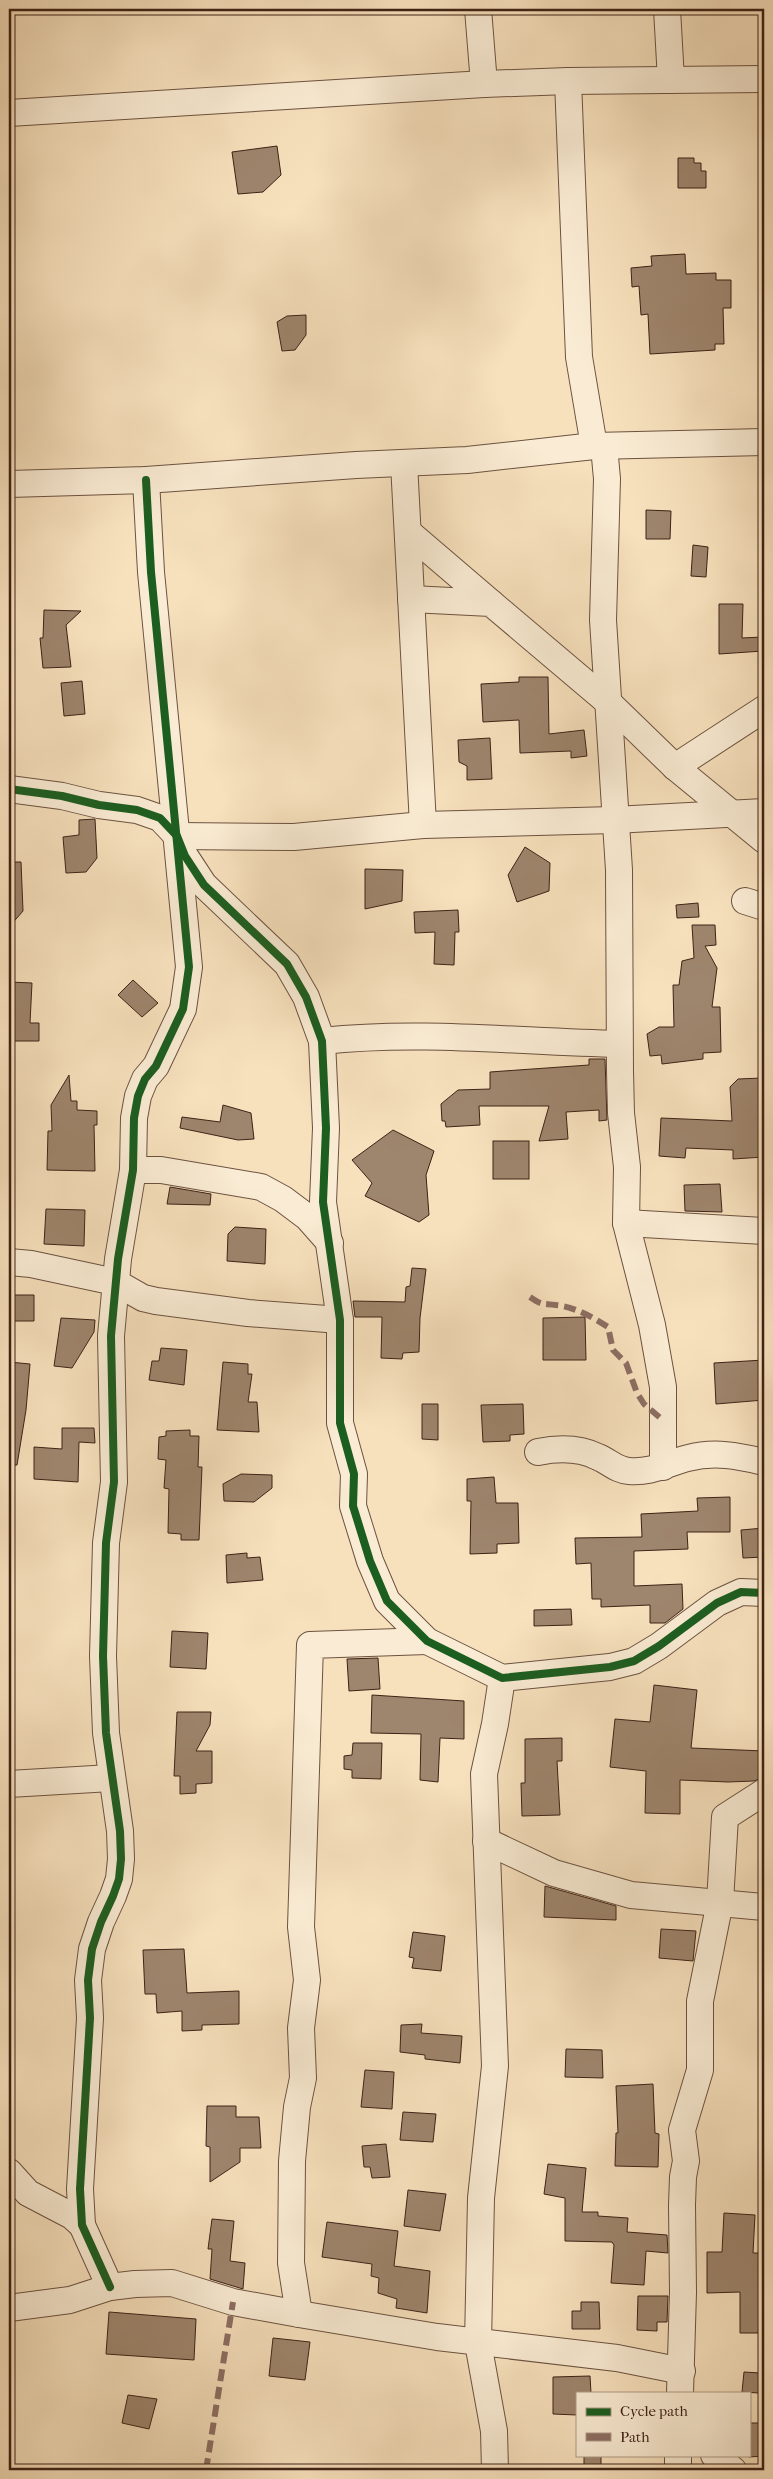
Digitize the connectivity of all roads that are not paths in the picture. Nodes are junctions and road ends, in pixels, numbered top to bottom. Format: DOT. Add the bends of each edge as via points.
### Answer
graph roads {
  1 [pos="478,9"];
  2 [pos="667,9"];
  3 [pos="764,79"];
  4 [pos="671,80"];
  5 [pos="568,81"];
  6 [pos="484,84"];
  7 [pos="9,113"];
  8 [pos="764,442"];
  9 [pos="599,446"];
  10 [pos="404,463"];
  11 [pos="146,480"];
  12 [pos="9,484"];
  13 [pos="408,532"];
  14 [pos="411,599"];
  15 [pos="492,603"];
  16 [pos="608,702"];
  17 [pos="764,709"];
  18 [pos="675,767"];
  19 [pos="9,789"];
  20 [pos="764,812"];
  21 [pos="732,814"];
  22 [pos="614,820"];
  23 [pos="423,825"];
  24 [pos="177,836"];
  25 [pos="764,840"];
  26 [pos="322,1041"];
  27 [pos="620,1044"];
  28 [pos="133,1170"];
  29 [pos="626,1223"];
  30 [pos="764,1231"];
  31 [pos="330,1243"];
  32 [pos="9,1262"];
  33 [pos="115,1282"];
  34 [pos="340,1320"];
  35 [pos="538,1452"];
  36 [pos="764,1462"];
  37 [pos="663,1468"];
  38 [pos="764,1593"];
  39 [pos="427,1641"];
  40 [pos="502,1678"];
  41 [pos="112,1778"];
  42 [pos="9,1784"];
  43 [pos="764,1792"];
  44 [pos="486,1841"];
  45 [pos="720,1902"];
  46 [pos="764,1907"];
  47 [pos="9,2172"];
  48 [pos="82,2225"];
  49 [pos="110,2287"];
  50 [pos="9,2308"];
  51 [pos="299,2314"];
  52 [pos="478,2343"];
  53 [pos="681,2382"];
  54 [pos="678,2456"];
  55 [pos="715,2456"];
  56 [pos="495,2470"];
  57 [pos="678,2470"];
  58 [pos="733,2470"];
  1 -- 6 [label="street"];
  2 -- 4 [label="street"];
  3 -- 4 [label="street"];
  4 -- 5 [label="street"];
  5 -- 6 [label="street"];
  5 -- 9 [label="street" via="579,357"];
  6 -- 7 [label="street"];
  8 -- 9 [label="street"];
  9 -- 10 [label="street" via="507,457"];
  9 -- 16 [label="street" via="607,479 603,620"];
  10 -- 11 [label="street"];
  10 -- 13 [label="street"];
  11 -- 12 [label="street"];
  11 -- 24 [label="street" via="151,572"];
  13 -- 14 [label="street"];
  13 -- 15 [label="street"];
  14 -- 15 [label="street"];
  14 -- 23 [label="street"];
  15 -- 16 [label="street"];
  16 -- 18 [label="street"];
  16 -- 22 [label="street"];
  17 -- 18 [label="street"];
  18 -- 21 [label="street"];
  19 -- 24 [label="street" via="147,812 160,818"];
  20 -- 21 [label="street"];
  21 -- 22 [label="street"];
  21 -- 25 [label="street"];
  22 -- 23 [label="street"];
  22 -- 27 [label="street" via="618,870"];
  23 -- 24 [label="street" via="294,836"];
  24 -- 26 [label="street" via="204,885 287,964 306,997"];
  24 -- 28 [label="street" via="189,967 187,984 183,1009 138,1096 134,1118"];
  26 -- 27 [label="street" via="363,1036"];
  26 -- 31 [label="street" via="326,1128 323,1202"];
  27 -- 29 [label="street"];
  28 -- 31 [label="street" via="161,1170 261,1187 307,1217"];
  28 -- 33 [label="street"];
  29 -- 30 [label="street"];
  29 -- 37 [label="street" via="652,1325 663,1388"];
  31 -- 34 [label="street"];
  32 -- 33 [label="street"];
  33 -- 34 [label="street" via="156,1302"];
  33 -- 41 [label="street" via="111,1354 114,1482 106,1543 103,1656 106,1733"];
  34 -- 39 [label="street" via="340,1423 354,1474 353,1506 370,1561 388,1601"];
  35 -- 37 [label="street" via="553,1449 586,1452 620,1470"];
  36 -- 37 [label="street" via="710,1454 686,1458"];
  38 -- 40 [label="street" via="741,1592 718,1603 634,1661 610,1667"];
  39 -- 40 [label="street"];
  39 -- 51 [label="street" via="310,1645 301,1926 307,1980 301,2028 303,2078 292,2161 291,2263"];
  40 -- 44 [label="street" via="484,1774"];
  41 -- 42 [label="street"];
  41 -- 48 [label="street" via="121,1859 114,1896 100,1922 92,1949 88,1980 90,2025 80,2189"];
  43 -- 45 [label="street" via="725,1817"];
  44 -- 45 [label="street" via="554,1873 631,1895"];
  44 -- 52 [label="street" via="495,2066 481,2198"];
  45 -- 46 [label="street"];
  45 -- 53 [label="street" via="700,2001 700,2070 682,2130 686,2161 682,2205"];
  47 -- 48 [label="street" via="28,2193 72,2216"];
  48 -- 49 [label="street"];
  49 -- 50 [label="street" via="70,2300"];
  49 -- 51 [label="street" via="172,2283 233,2302"];
  51 -- 52 [label="street"];
  52 -- 53 [label="street" via="617,2358"];
  52 -- 56 [label="street" via="494,2431"];
  54 -- 57 [label="street"];
  55 -- 58 [label="street"];
}
